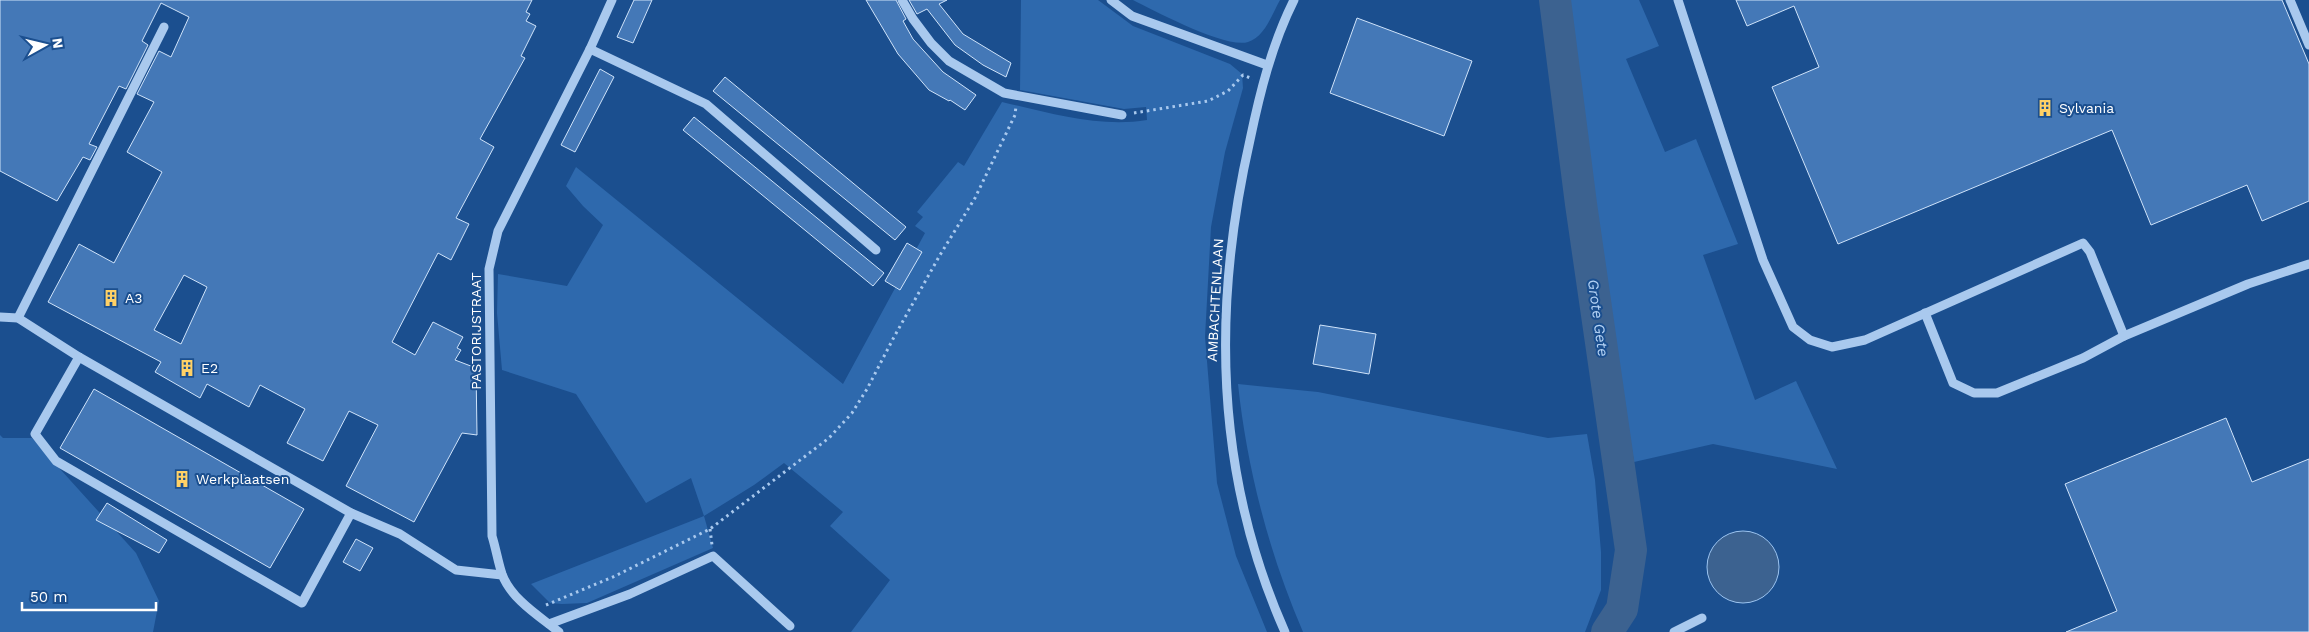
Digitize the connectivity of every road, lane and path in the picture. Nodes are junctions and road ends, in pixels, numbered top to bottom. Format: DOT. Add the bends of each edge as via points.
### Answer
graph roads {
  1 [pos="612,0"];
  2 [pos="902,0"];
  3 [pos="1111,0"];
  4 [pos="1294,0"];
  5 [pos="1678,0"];
  6 [pos="2290,0"];
  7 [pos="164,27"];
  8 [pos="2309,44"];
  9 [pos="590,49"];
  10 [pos="1267,65"];
  11 [pos="1262,83"];
  12 [pos="1016,96"];
  13 [pos="1122,116"];
  14 [pos="876,250"];
  15 [pos="2309,264"];
  16 [pos="1924,313"];
  17 [pos="0,317"];
  18 [pos="18,318"];
  19 [pos="2124,336"];
  20 [pos="79,357"];
  21 [pos="351,512"];
  22 [pos="502,575"];
  23 [pos="534,612"];
  24 [pos="1702,618"];
  25 [pos="549,624"];
  26 [pos="790,626"];
  27 [pos="559,632"];
  28 [pos="1286,632"];
  29 [pos="1674,632"];
  1 -- 9 [label="street, PASTORIJSTRAAT"];
  2 -- 12 [label="street" via="931,43 949,61 1004,93"];
  3 -- 10 [label="street" via="1132,16"];
  4 -- 10 [label="street, AMBACHTENLAAN"];
  5 -- 16 [label="street" via="1763,260 1793,327 1810,340 1832,346 1865,340"];
  6 -- 8 [label="street"];
  7 -- 18 [label="street"];
  9 -- 14 [label="street" via="706,104"];
  9 -- 22 [label="street, PASTORIJSTRAAT" via="498,231 489,269 492,536"];
  10 -- 11 [label="street, AMBACHTENLAAN"];
  11 -- 13 [label="path" via="1243,75 1228,91 1208,101"];
  11 -- 28 [label="street, AMBACHTENLAAN" via="1232,235 1225,309 1225,370 1232,443 1244,510 1260,567"];
  12 -- 13 [label="street"];
  12 -- 23 [label="path" via="1015,115 975,198 935,263 867,389 852,413 829,438 710,528 622,573 550,602"];
  15 -- 19 [label="street" via="2248,284"];
  16 -- 19 [label="street" via="1953,383 1974,393 1997,393 2083,358"];
  16 -- 19 [label="street" via="2083,243 2090,252"];
  17 -- 18 [label="street"];
  18 -- 20 [label="street"];
  20 -- 21 [label="street"];
  20 -- 21 [label="street" via="35,434 56,461 302,603"];
  21 -- 22 [label="street" via="400,534 456,570"];
  22 -- 23 [label="street" via="509,588"];
  23 -- 25 [label="street"];
  24 -- 29 [label="street"];
  25 -- 26 [label="street" via="630,594 713,556"];
  25 -- 27 [label="street"];
}
